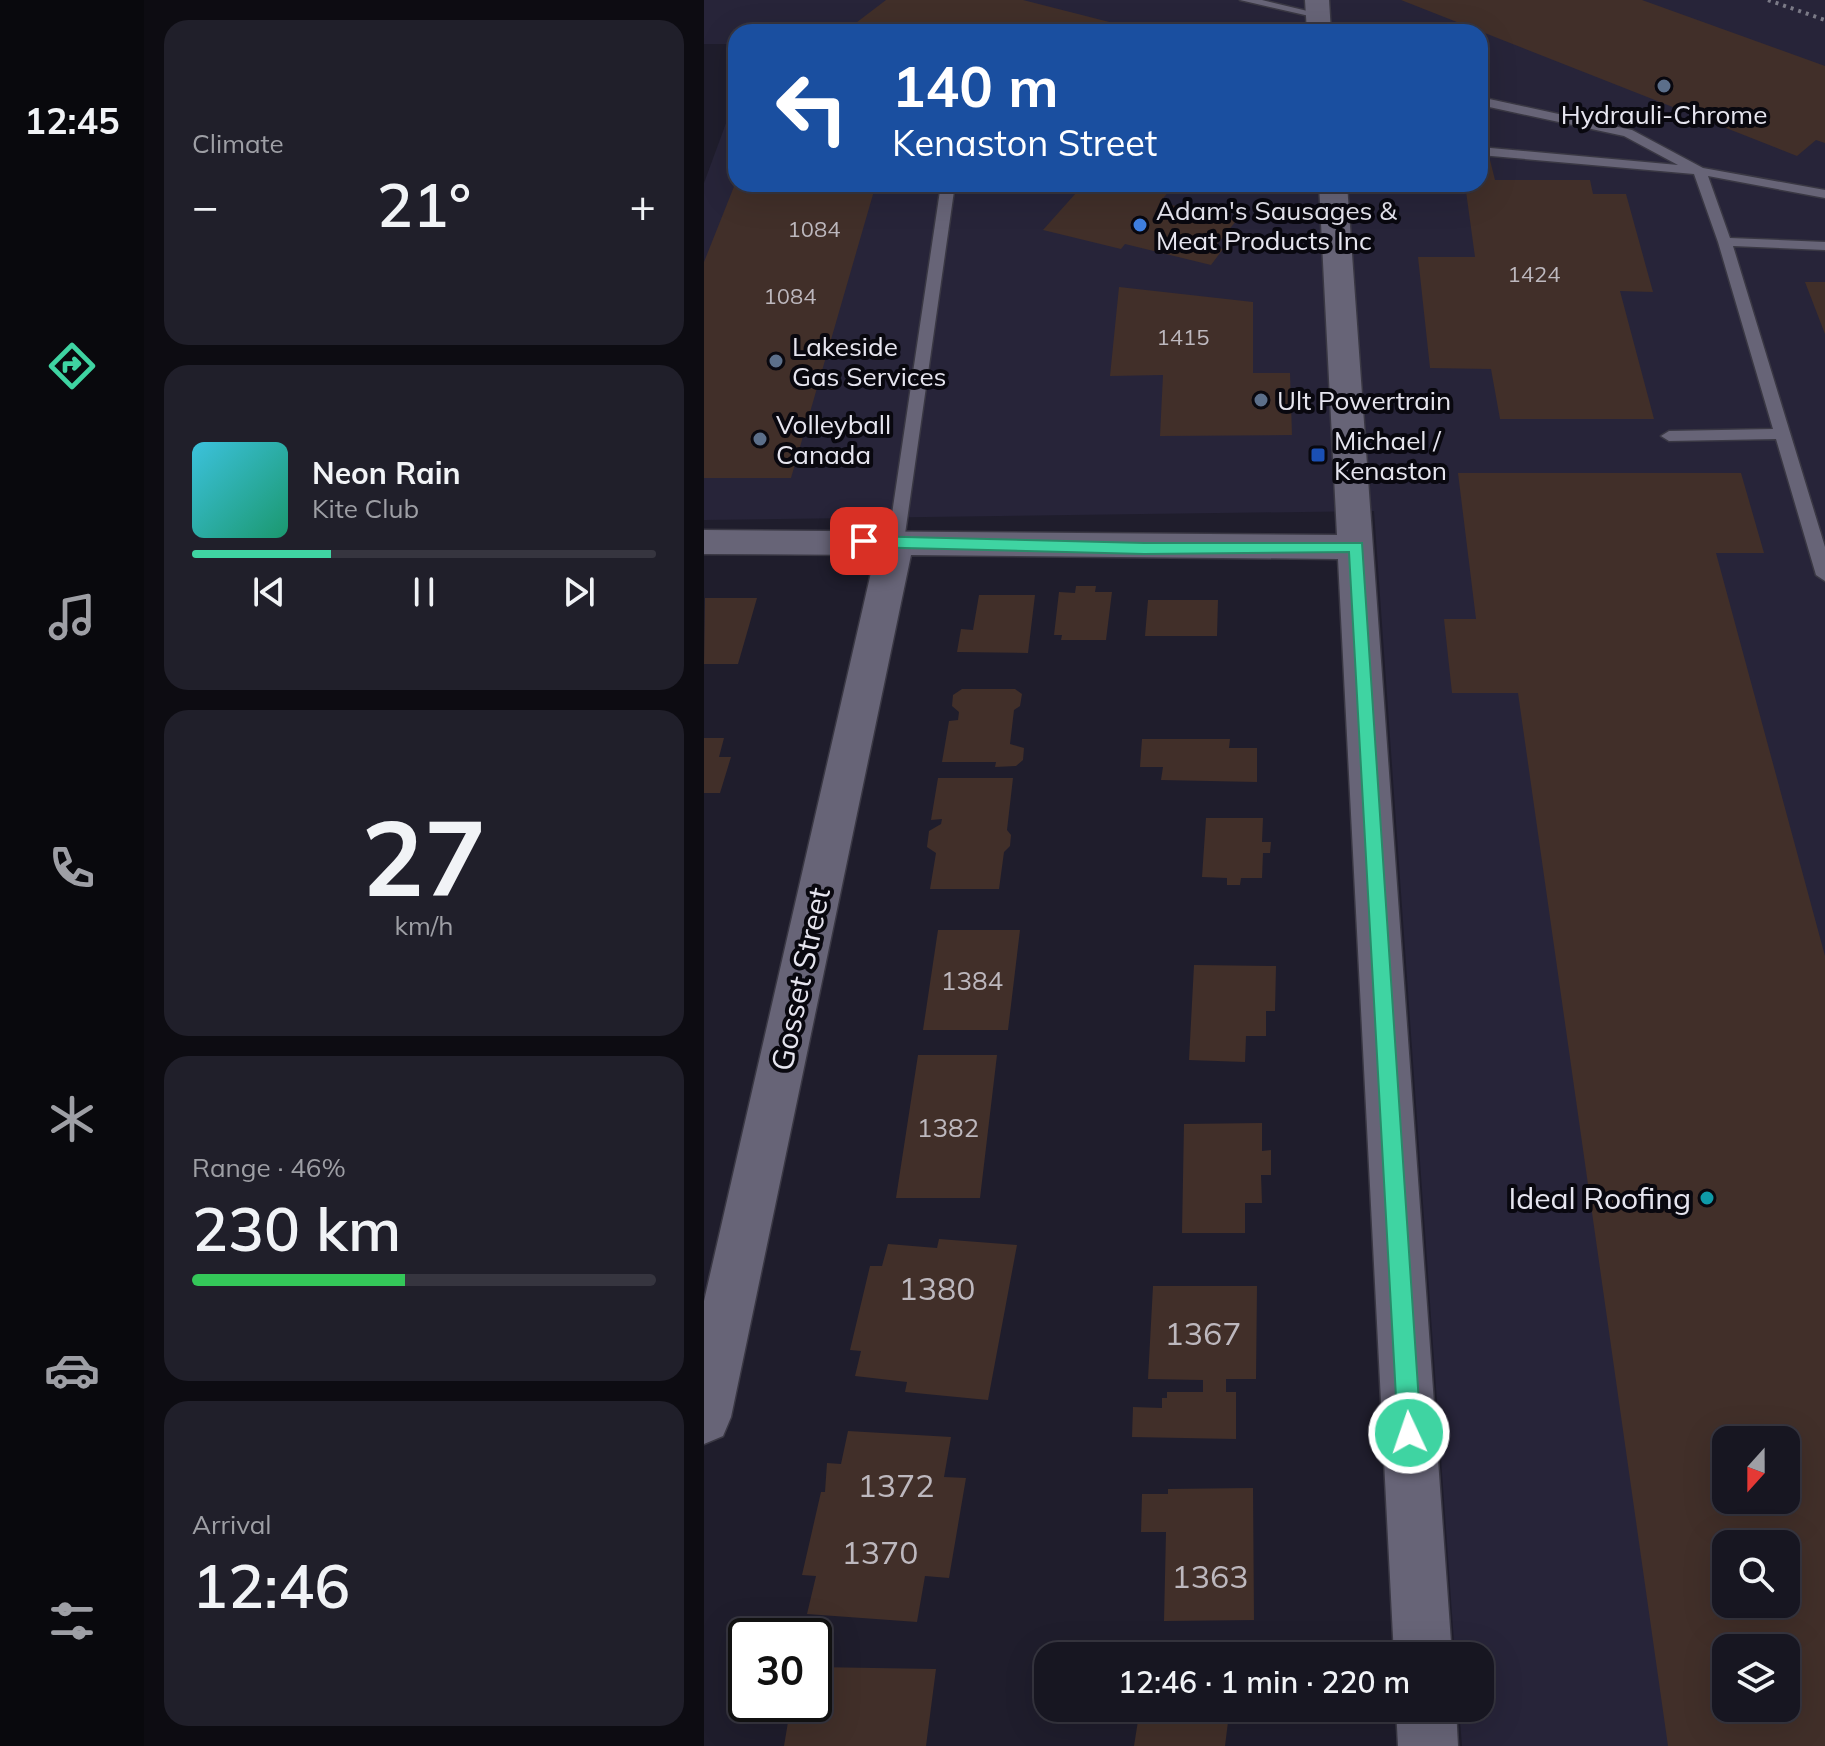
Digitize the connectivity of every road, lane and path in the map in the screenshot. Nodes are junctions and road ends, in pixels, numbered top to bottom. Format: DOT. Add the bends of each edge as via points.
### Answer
graph roads {
  1 [pos="1246,0"];
  2 [pos="1318,16"];
  3 [pos="1488,103"];
  4 [pos="1488,152"];
  5 [pos="1699,171"];
  6 [pos="947,192"];
  7 [pos="1334,192"];
  8 [pos="1825,194"];
  9 [pos="1725,242"];
  10 [pos="1825,246"];
  11 [pos="1781,434"];
  12 [pos="1669,436"];
  13 [pos="896,541"];
  14 [pos="704,542"];
  15 [pos="1357,547"];
  16 [pos="1825,575"];
  17 [pos="704,1417"];
  18 [pos="1422,1642"];
  19 [pos="1427,1722"];
  20 [pos="1428,1746"];
  1 -- 2 [label="lane"];
  3 -- 5 [label="lane" via="1628,133"];
  4 -- 5 [label="lane"];
  5 -- 8 [label="lane"];
  5 -- 9 [label="lane"];
  6 -- 13 [label="lane"];
  7 -- 15 [label="street"];
  9 -- 10 [label="lane"];
  9 -- 11 [label="lane"];
  11 -- 12 [label="lane"];
  11 -- 16 [label="lane"];
  13 -- 14 [label="street"];
  13 -- 15 [label="street"];
  13 -- 17 [label="street, Gosset Street"];
  15 -- 18 [label="street"];
  19 -- 20 [label="street"];
}
